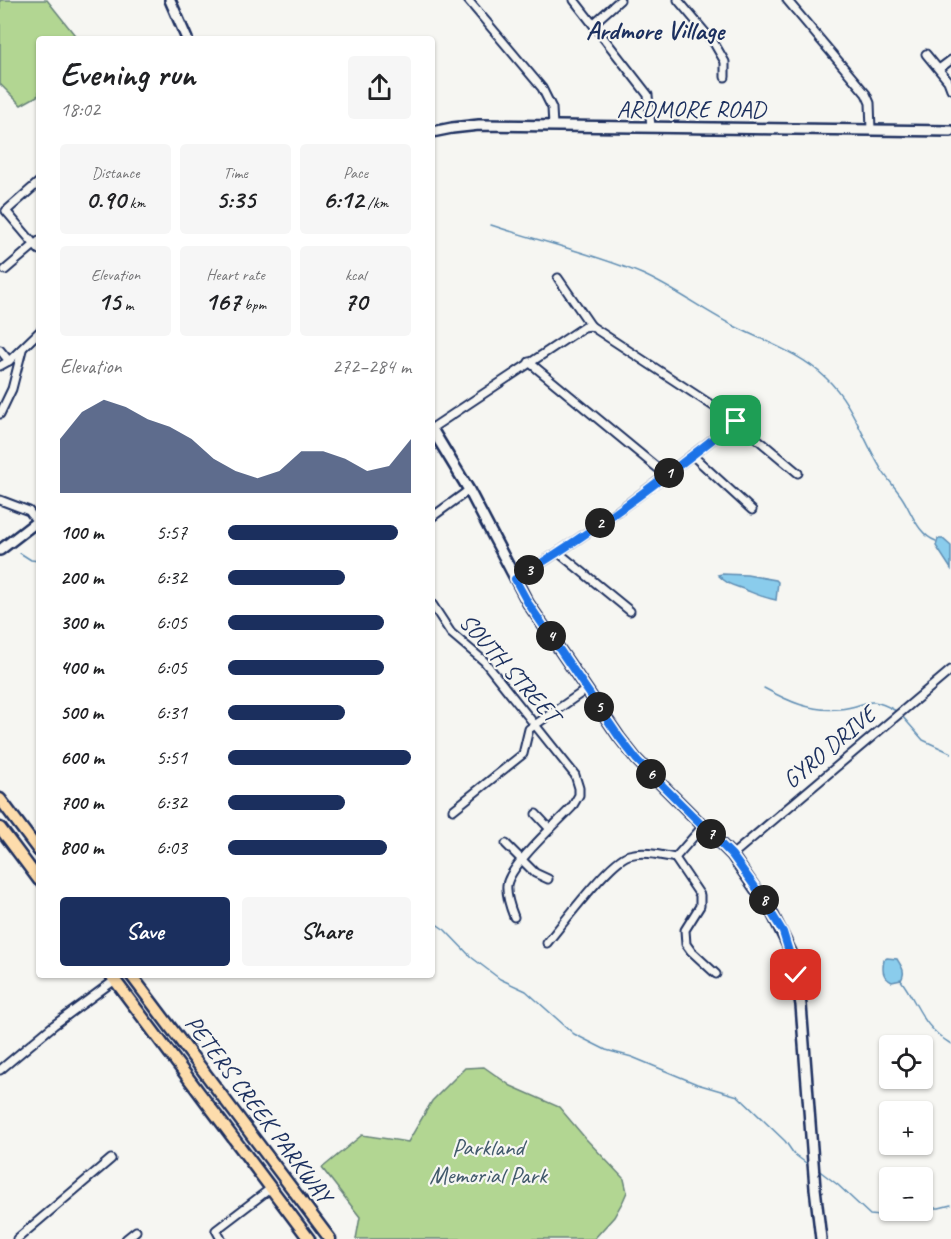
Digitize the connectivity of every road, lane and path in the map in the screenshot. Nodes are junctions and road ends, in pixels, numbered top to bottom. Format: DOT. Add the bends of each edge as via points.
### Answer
graph roads {
  1 [pos="170,0"];
  2 [pos="468,0"];
  3 [pos="574,0"];
  4 [pos="620,0"];
  5 [pos="678,0"];
  6 [pos="787,0"];
  7 [pos="594,23"];
  8 [pos="186,36"];
  9 [pos="926,54"];
  10 [pos="951,60"];
  11 [pos="939,69"];
  12 [pos="725,77"];
  13 [pos="951,89"];
  14 [pos="553,126"];
  15 [pos="651,128"];
  16 [pos="872,130"];
  17 [pos="435,131"];
  18 [pos="950,132"];
  19 [pos="36,186"];
  20 [pos="36,243"];
  21 [pos="36,247"];
  22 [pos="5,270"];
  23 [pos="558,278"];
  24 [pos="591,326"];
  25 [pos="36,335"];
  26 [pos="0,350"];
  27 [pos="22,350"];
  28 [pos="9,361"];
  29 [pos="530,362"];
  30 [pos="0,366"];
  31 [pos="0,414"];
  32 [pos="736,421"];
  33 [pos="435,426"];
  34 [pos="435,433"];
  35 [pos="692,455"];
  36 [pos="798,473"];
  37 [pos="666,475"];
  38 [pos="469,490"];
  39 [pos="0,500"];
  40 [pos="752,510"];
  41 [pos="435,514"];
  42 [pos="36,519"];
  43 [pos="36,523"];
  44 [pos="0,550"];
  45 [pos="559,553"];
  46 [pos="515,579"];
  47 [pos="435,609"];
  48 [pos="630,611"];
  49 [pos="951,670"];
  50 [pos="587,688"];
  51 [pos="535,724"];
  52 [pos="0,799"];
  53 [pos="453,810"];
  54 [pos="536,814"];
  55 [pos="703,826"];
  56 [pos="0,828"];
  57 [pos="550,829"];
  58 [pos="506,844"];
  59 [pos="36,847"];
  60 [pos="732,855"];
  61 [pos="675,858"];
  62 [pos="521,861"];
  63 [pos="36,876"];
  64 [pos="548,879"];
  65 [pos="514,917"];
  66 [pos="547,943"];
  67 [pos="716,974"];
  68 [pos="113,978"];
  69 [pos="126,978"];
  70 [pos="133,978"];
  71 [pos="176,1032"];
  72 [pos="0,1070"];
  73 [pos="111,1159"];
  74 [pos="271,1188"];
  75 [pos="136,1231"];
  76 [pos="17,1239"];
  77 [pos="126,1239"];
  78 [pos="222,1239"];
  79 [pos="309,1239"];
  80 [pos="330,1239"];
  81 [pos="821,1239"];
  1 -- 8 [label="main road"];
  2 -- 14 [label="street" via="542,88 552,108"];
  3 -- 7 [label="street"];
  4 -- 7 [label="street"];
  5 -- 12 [label="street" via="714,43 725,62"];
  6 -- 16 [label="street" via="866,94"];
  7 -- 15 [label="street" via="648,95"];
  9 -- 11 [label="street"];
  10 -- 11 [label="street"];
  11 -- 13 [label="street"];
  14 -- 15 [label="main road, ARDMORE ROAD"];
  14 -- 17 [label="main road, ARDMORE ROAD" via="479,125"];
  15 -- 16 [label="main road, ARDMORE ROAD"];
  16 -- 18 [label="main road, ARDMORE ROAD"];
  19 -- 20 [label="street" via="6,211"];
  21 -- 22 [label="street"];
  23 -- 24 [label="street"];
  24 -- 29 [label="street"];
  24 -- 32 [label="street"];
  25 -- 27 [label="street"];
  26 -- 28 [label="street"];
  27 -- 28 [label="street"];
  27 -- 31 [label="street" via="12,389"];
  28 -- 30 [label="street"];
  29 -- 33 [label="street"];
  29 -- 37 [label="street"];
  32 -- 35 [label="street"];
  32 -- 36 [label="street"];
  34 -- 38 [label="main road"];
  35 -- 37 [label="street"];
  35 -- 40 [label="street"];
  37 -- 45 [label="street"];
  38 -- 41 [label="street"];
  38 -- 46 [label="main road"];
  39 -- 42 [label="street" via="29,511"];
  43 -- 44 [label="main road"];
  45 -- 46 [label="street"];
  45 -- 48 [label="street"];
  46 -- 50 [label="main road"];
  47 -- 51 [label="street, SOUTH STREET" via="451,633 484,661"];
  49 -- 60 [label="street, GYRO DRIVE"];
  50 -- 51 [label="street"];
  50 -- 55 [label="main road" via="637,760"];
  51 -- 53 [label="street" via="529,729 523,754"];
  51 -- 57 [label="street, SOUTH STREET" via="575,775 579,788 572,807"];
  52 -- 59 [label="main road"];
  54 -- 57 [label="street"];
  55 -- 60 [label="main road"];
  55 -- 61 [label="street"];
  56 -- 63 [label="main road"];
  57 -- 62 [label="street"];
  58 -- 62 [label="street"];
  60 -- 81 [label="main road" via="783,932 796,975"];
  61 -- 66 [label="street" via="646,853 626,855 604,875"];
  61 -- 67 [label="street" via="700,895 700,906 685,930 686,944"];
  62 -- 64 [label="street"];
  62 -- 65 [label="street" via="507,886"];
  68 -- 72 [label="street"];
  68 -- 74 [label="main road, PETERS CREEK PARKWAY"];
  69 -- 71 [label="main road" via="167,1029"];
  70 -- 71 [label="main road, PETERS CREEK PARKWAY"];
  71 -- 80 [label="main road, PETERS CREEK PARKWAY"];
  73 -- 76 [label="street"];
  74 -- 78 [label="street" via="216,1230"];
  74 -- 79 [label="main road, PETERS CREEK PARKWAY"];
  75 -- 77 [label="street"];
}
